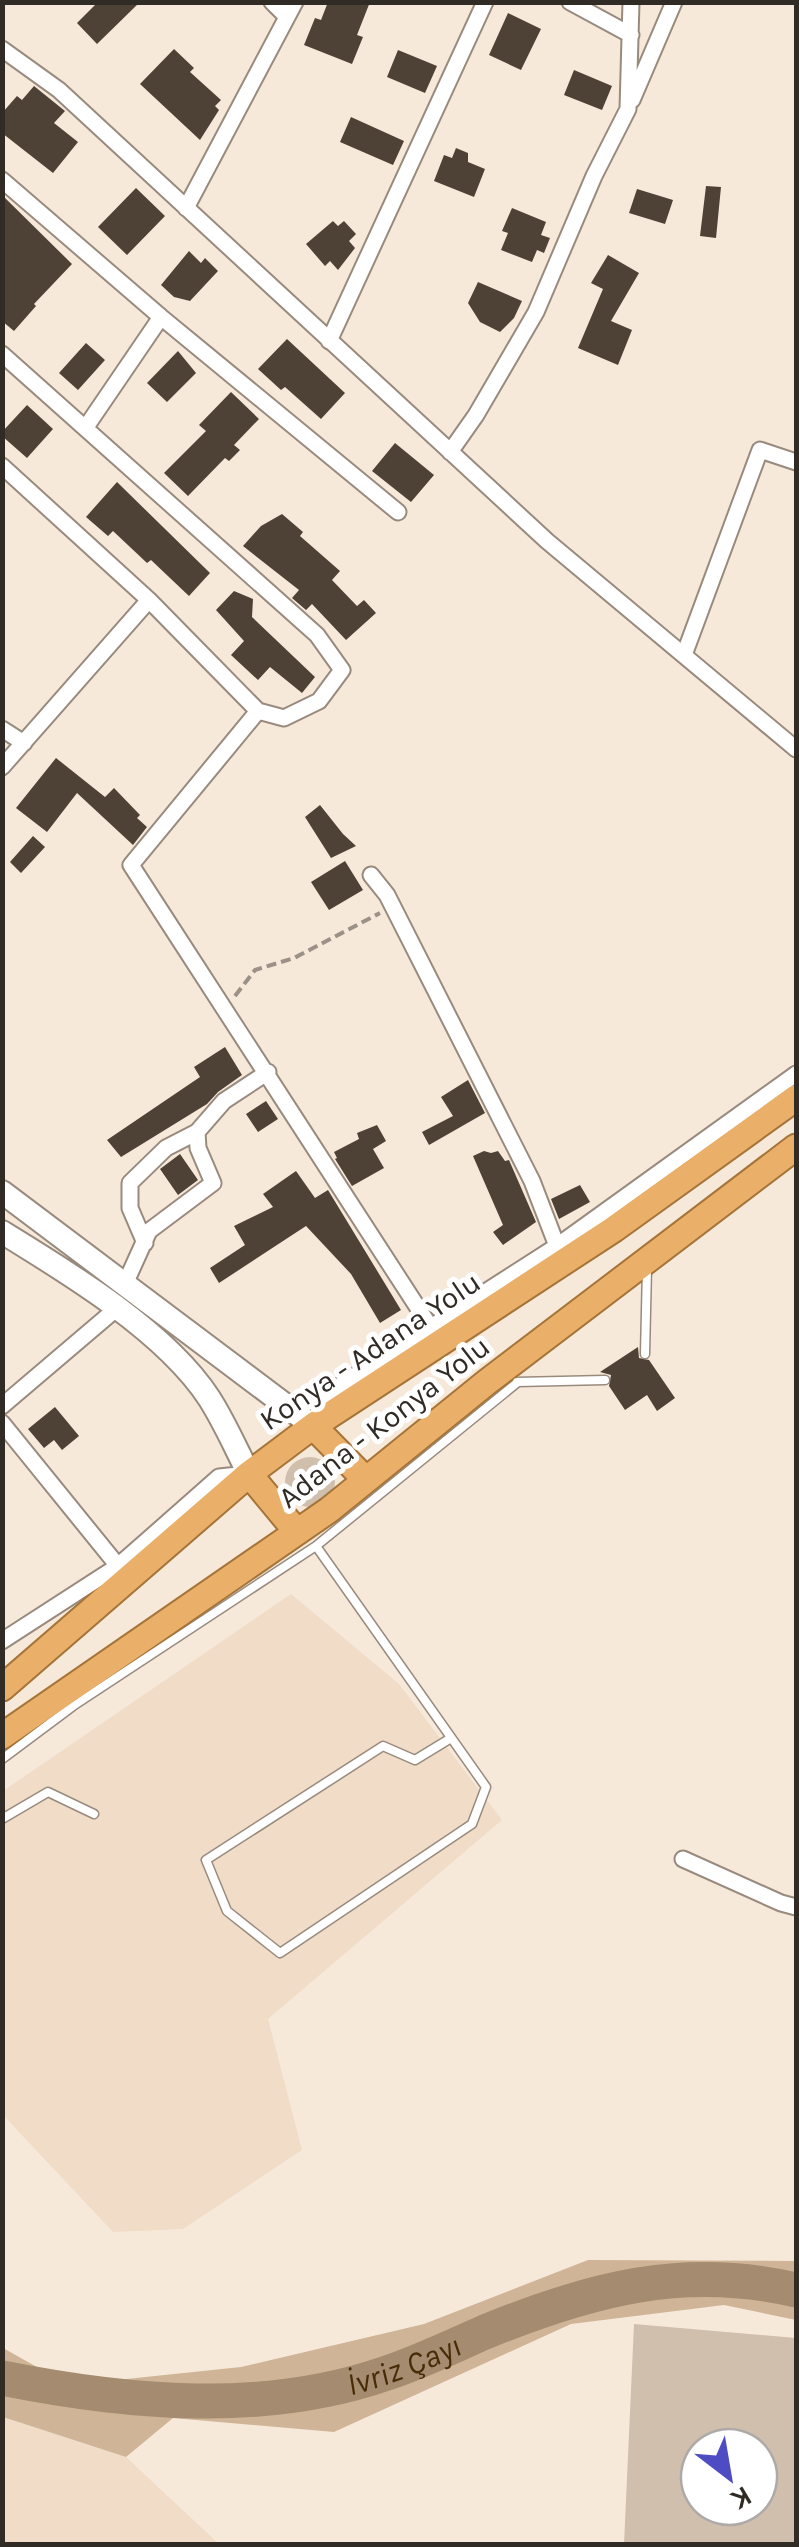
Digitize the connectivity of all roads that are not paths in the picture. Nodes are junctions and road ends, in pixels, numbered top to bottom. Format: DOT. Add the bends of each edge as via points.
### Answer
graph roads {
  1 [pos="272,2"];
  2 [pos="486,2"];
  3 [pos="570,2"];
  4 [pos="631,2"];
  5 [pos="674,2"];
  6 [pos="291,10"];
  7 [pos="630,35"];
  8 [pos="2,49"];
  9 [pos="628,109"];
  10 [pos="2,180"];
  11 [pos="186,208"];
  12 [pos="161,317"];
  13 [pos="330,340"];
  14 [pos="2,354"];
  15 [pos="86,428"];
  16 [pos="450,452"];
  17 [pos="796,462"];
  18 [pos="2,466"];
  19 [pos="398,512"];
  20 [pos="149,600"];
  21 [pos="684,656"];
  22 [pos="258,710"];
  23 [pos="2,729"];
  24 [pos="24,743"];
  25 [pos="796,750"];
  26 [pos="2,767"];
  27 [pos="370,875"];
  28 [pos="268,1072"];
  29 [pos="796,1074"];
  30 [pos="796,1098"];
  31 [pos="197,1132"];
  32 [pos="796,1148"];
  33 [pos="2,1192"];
  34 [pos="2,1232"];
  35 [pos="144,1243"];
  36 [pos="557,1246"];
  37 [pos="648,1258"];
  38 [pos="125,1284"];
  39 [pos="116,1310"];
  40 [pos="431,1328"];
  41 [pos="645,1354"];
  42 [pos="605,1380"];
  43 [pos="488,1382"];
  44 [pos="518,1382"];
  45 [pos="2,1406"];
  46 [pos="2,1424"];
  47 [pos="313,1426"];
  48 [pos="249,1474"];
  49 [pos="366,1480"];
  50 [pos="306,1539"];
  51 [pos="118,1566"];
  52 [pos="2,1641"];
  53 [pos="2,1688"];
  54 [pos="2,1736"];
  55 [pos="451,1738"];
  56 [pos="2,1759"];
  57 [pos="94,1814"];
  58 [pos="2,1819"];
  59 [pos="683,1859"];
  60 [pos="796,1906"];
  1 -- 6 [label="street"];
  2 -- 13 [label="street"];
  3 -- 7 [label="street"];
  4 -- 7 [label="street"];
  5 -- 9 [label="street"];
  6 -- 11 [label="street"];
  7 -- 9 [label="street"];
  8 -- 11 [label="street" via="58,90"];
  9 -- 16 [label="street" via="536,312"];
  10 -- 12 [label="street"];
  11 -- 13 [label="street"];
  12 -- 15 [label="street"];
  12 -- 19 [label="street"];
  13 -- 16 [label="street"];
  14 -- 15 [label="street"];
  15 -- 22 [label="street" via="318,635 342,670 319,701 284,718"];
  16 -- 21 [label="street"];
  17 -- 21 [label="street" via="760,450"];
  18 -- 20 [label="street"];
  20 -- 22 [label="street"];
  20 -- 24 [label="street"];
  21 -- 25 [label="street"];
  22 -- 28 [label="street" via="131,865"];
  23 -- 24 [label="street"];
  24 -- 26 [label="street"];
  27 -- 36 [label="street" via="392,905 532,1181"];
  28 -- 31 [label="street" via="224,1101"];
  28 -- 40 [label="street"];
  29 -- 36 [label="street"];
  30 -- 47 [label="highway, Konya - Adana Yolu" via="614,1228"];
  31 -- 35 [label="street" via="212,1183"];
  31 -- 35 [label="street" via="166,1148 130,1183 130,1208"];
  32 -- 37 [label="highway, Adana - Konya Yolu"];
  33 -- 38 [label="main road"];
  34 -- 39 [label="main road"];
  35 -- 38 [label="street"];
  36 -- 40 [label="street"];
  37 -- 41 [label="lane"];
  37 -- 43 [label="highway, Adana - Konya Yolu"];
  38 -- 47 [label="main road"];
  39 -- 45 [label="street"];
  39 -- 48 [label="main road" via="167,1350 208,1396"];
  40 -- 47 [label="street" via="325,1395"];
  42 -- 44 [label="lane"];
  43 -- 44 [label="lane"];
  43 -- 49 [label="highway, Adana - Konya Yolu"];
  44 -- 50 [label="lane"];
  46 -- 51 [label="street"];
  47 -- 48 [label="highway, Konya - Adana Yolu"];
  47 -- 49 [label="highway"];
  48 -- 50 [label="highway"];
  48 -- 51 [label="street" via="219,1477"];
  48 -- 53 [label="highway, Konya - Adana Yolu"];
  49 -- 50 [label="highway, Adana - Konya Yolu"];
  50 -- 54 [label="highway, Adana - Konya Yolu"];
  50 -- 55 [label="lane"];
  50 -- 56 [label="lane"];
  51 -- 52 [label="street"];
  55 -- 55 [label="lane" via="415,1760 383,1746 206,1860 226,1911 280,1953 472,1824 486,1787"];
  57 -- 58 [label="lane" via="48,1792"];
  59 -- 60 [label="street"];
}
